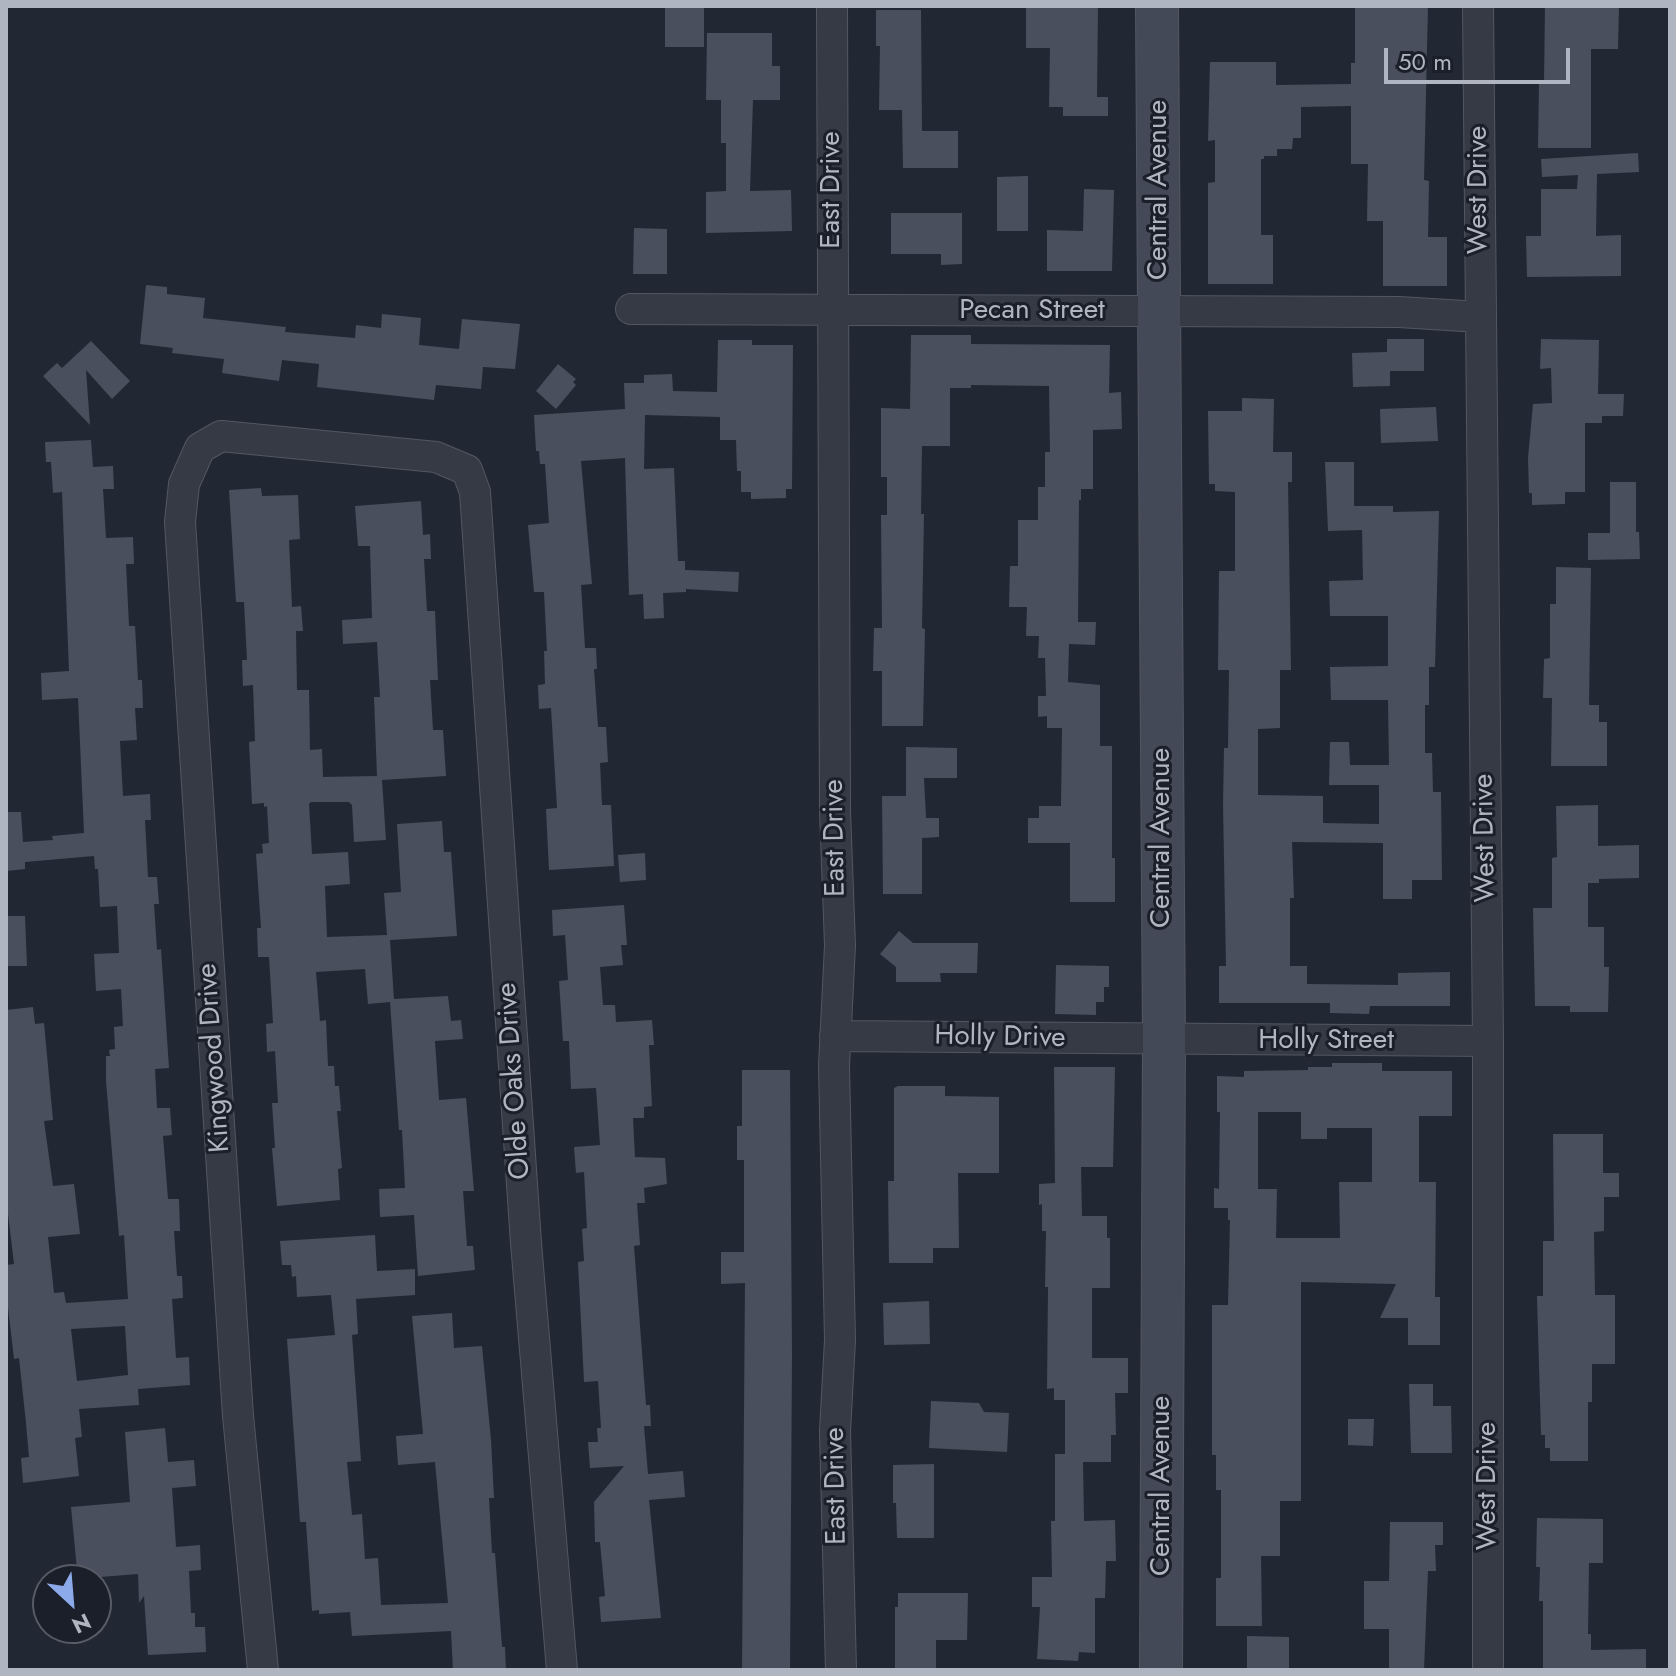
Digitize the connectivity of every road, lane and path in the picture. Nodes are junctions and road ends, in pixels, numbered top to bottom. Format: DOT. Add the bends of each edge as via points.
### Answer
graph roads {
  1 [pos="832,6"];
  2 [pos="1157,6"];
  3 [pos="1478,6"];
  4 [pos="631,309"];
  5 [pos="832,310"];
  6 [pos="1159,311"];
  7 [pos="1480,317"];
  8 [pos="200,448"];
  9 [pos="835,1036"];
  10 [pos="1164,1040"];
  11 [pos="1488,1041"];
  12 [pos="263,1670"];
  13 [pos="562,1670"];
  14 [pos="841,1670"];
  15 [pos="1161,1670"];
  16 [pos="1488,1670"];
  1 -- 5 [label="street, East Drive"];
  2 -- 6 [label="street, Central Avenue"];
  3 -- 7 [label="street, West Drive"];
  4 -- 5 [label="street, Pecan Street"];
  5 -- 6 [label="street, Pecan Street"];
  5 -- 9 [label="street, East Drive" via="840,945"];
  6 -- 7 [label="street, Pecan Street"];
  6 -- 10 [label="street, Central Avenue"];
  7 -- 11 [label="street, West Drive"];
  8 -- 12 [label="street, Kingwood Drive" via="184,484 180,522 238,1416"];
  8 -- 13 [label="street, Olde Oaks Drive" via="221,436 436,457 467,470 475,492 526,1243"];
  9 -- 10 [label="street, Holly Drive"];
  9 -- 14 [label="street, East Drive"];
  10 -- 11 [label="street, Holly Street"];
  10 -- 15 [label="street, Central Avenue"];
  11 -- 16 [label="street, West Drive"];
}
